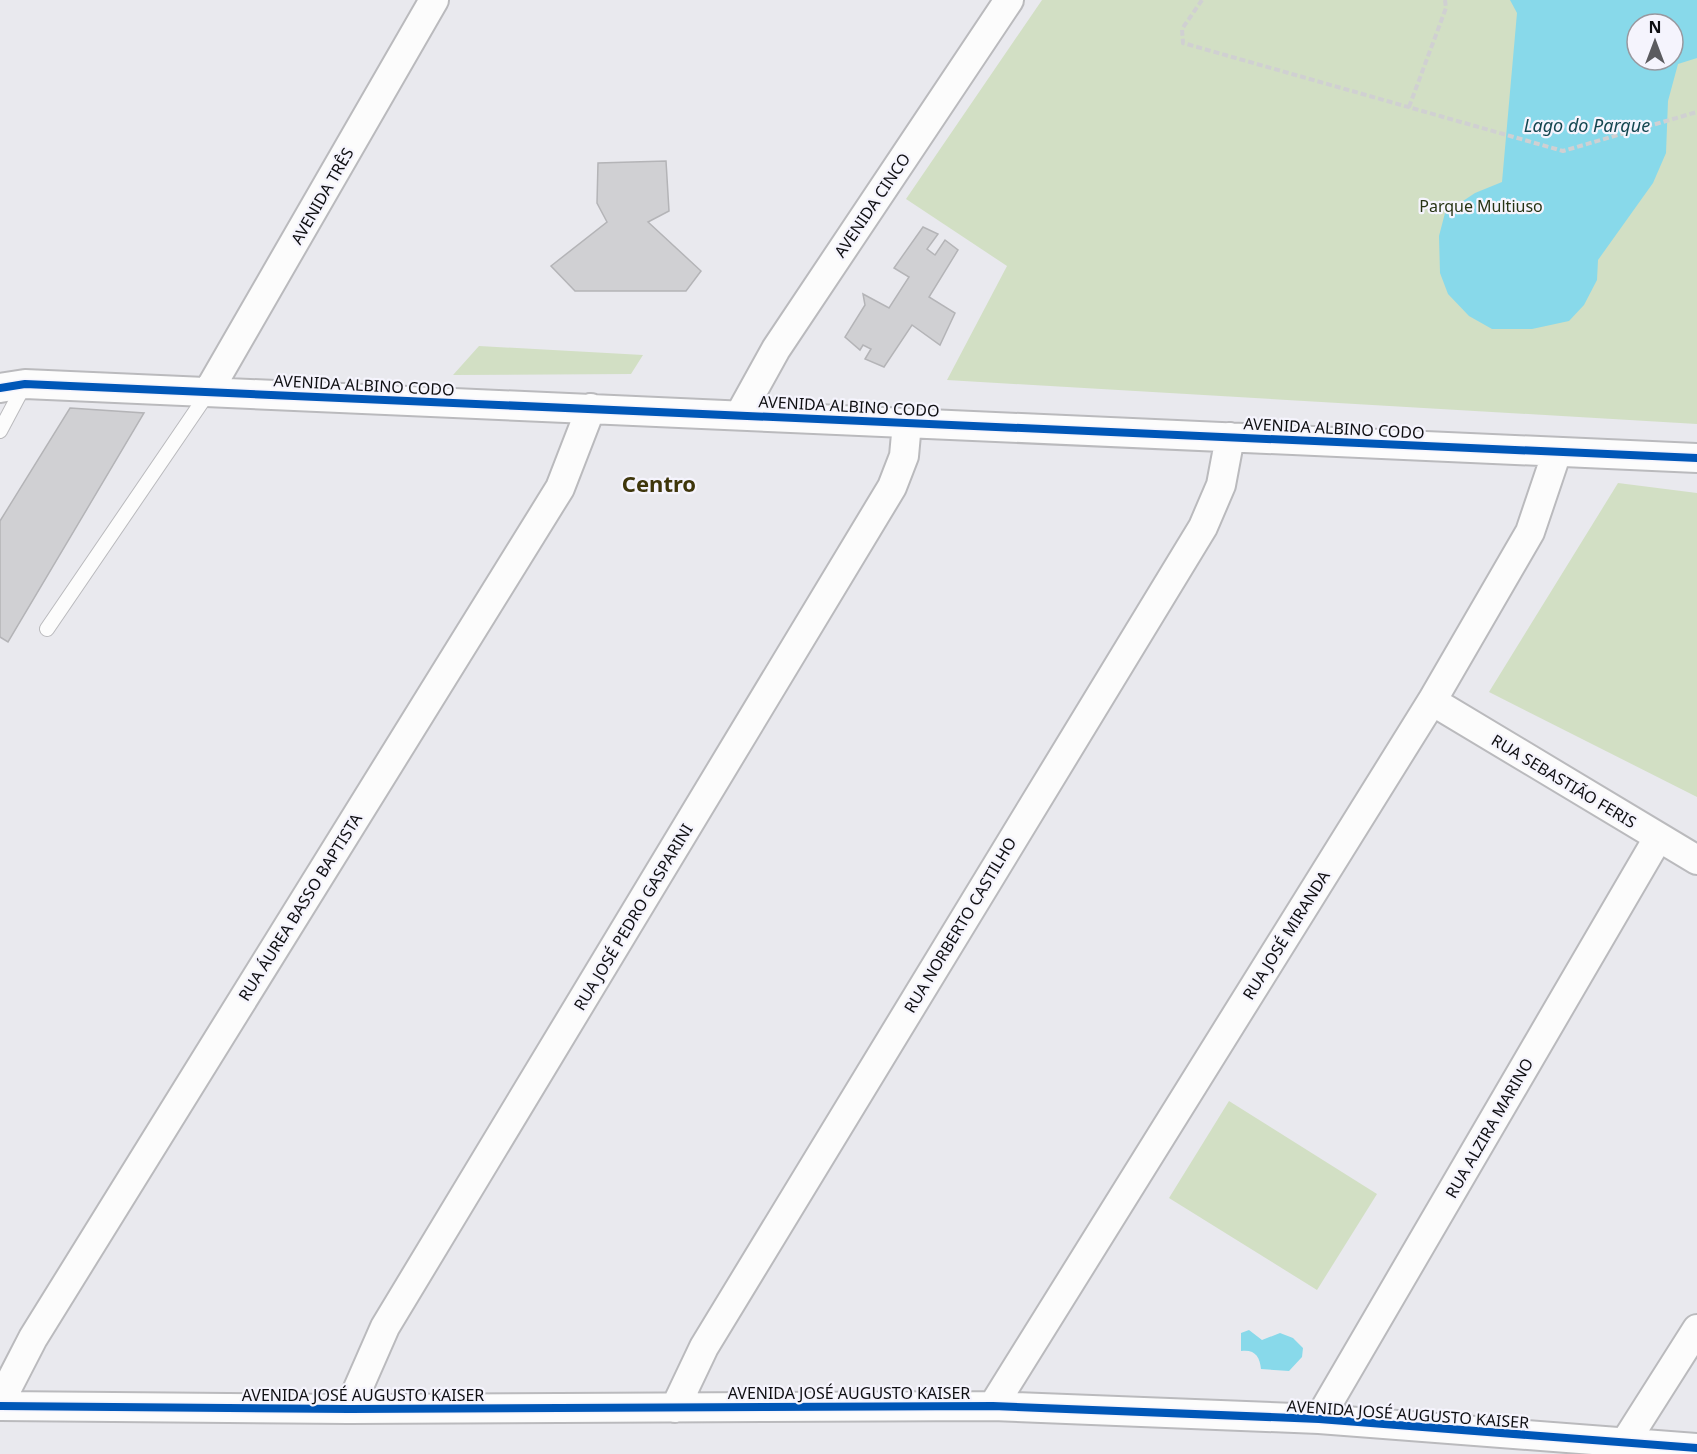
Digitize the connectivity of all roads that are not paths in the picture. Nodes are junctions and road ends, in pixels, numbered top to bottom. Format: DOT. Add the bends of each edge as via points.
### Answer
graph roads {
  1 [pos="434,0"];
  2 [pos="1009,0"];
  3 [pos="12,386"];
  4 [pos="208,392"];
  5 [pos="591,408"];
  6 [pos="740,414"];
  7 [pos="906,423"];
  8 [pos="0,431"];
  9 [pos="1230,437"];
  10 [pos="1557,452"];
  11 [pos="1697,458"];
  12 [pos="46,629"];
  13 [pos="1432,701"];
  14 [pos="1659,837"];
  15 [pos="1697,860"];
  16 [pos="1697,1329"];
  17 [pos="0,1404"];
  18 [pos="993,1406"];
  19 [pos="675,1408"];
  20 [pos="349,1409"];
  21 [pos="1319,1419"];
  22 [pos="1624,1444"];
  23 [pos="1697,1448"];
  1 -- 4 [label="street, AVENIDA TRÊS"];
  2 -- 6 [label="street, AVENIDA CINCO" via="776,349"];
  3 -- 4 [label="street, AVENIDA ALBINO CODO"];
  3 -- 8 [label="lane"];
  4 -- 5 [label="street, AVENIDA ALBINO CODO"];
  4 -- 12 [label="lane"];
  5 -- 6 [label="street, AVENIDA ALBINO CODO"];
  5 -- 17 [label="street, RUA ÁUREA BASSO BAPTISTA" via="560,488 39,1327"];
  6 -- 7 [label="street, AVENIDA ALBINO CODO"];
  7 -- 9 [label="street, AVENIDA ALBINO CODO"];
  7 -- 20 [label="street, RUA JOSÉ PEDRO GASPARINI" via="904,456 892,487 384,1327"];
  9 -- 10 [label="street, AVENIDA ALBINO CODO"];
  9 -- 19 [label="street, RUA NORBERTO CASTILHO" via="1221,484 1203,527 704,1347"];
  10 -- 11 [label="street, AVENIDA ALBINO CODO"];
  10 -- 13 [label="street, RUA JOSÉ MIRANDA" via="1530,532"];
  13 -- 14 [label="street, RUA SEBASTIÃO FERIS"];
  13 -- 18 [label="street, RUA JOSÉ MIRANDA"];
  14 -- 15 [label="street, RUA SEBASTIÃO FERIS"];
  14 -- 21 [label="street, RUA ALZIRA MARINO"];
  16 -- 22 [label="street"];
  17 -- 20 [label="street, AVENIDA JOSÉ AUGUSTO KAISER"];
  18 -- 19 [label="street, AVENIDA JOSÉ AUGUSTO KAISER"];
  18 -- 21 [label="street, AVENIDA JOSÉ AUGUSTO KAISER"];
  19 -- 20 [label="street, AVENIDA JOSÉ AUGUSTO KAISER"];
  21 -- 22 [label="street, AVENIDA JOSÉ AUGUSTO KAISER"];
  22 -- 23 [label="street, AVENIDA JOSÉ AUGUSTO KAISER"];
}
